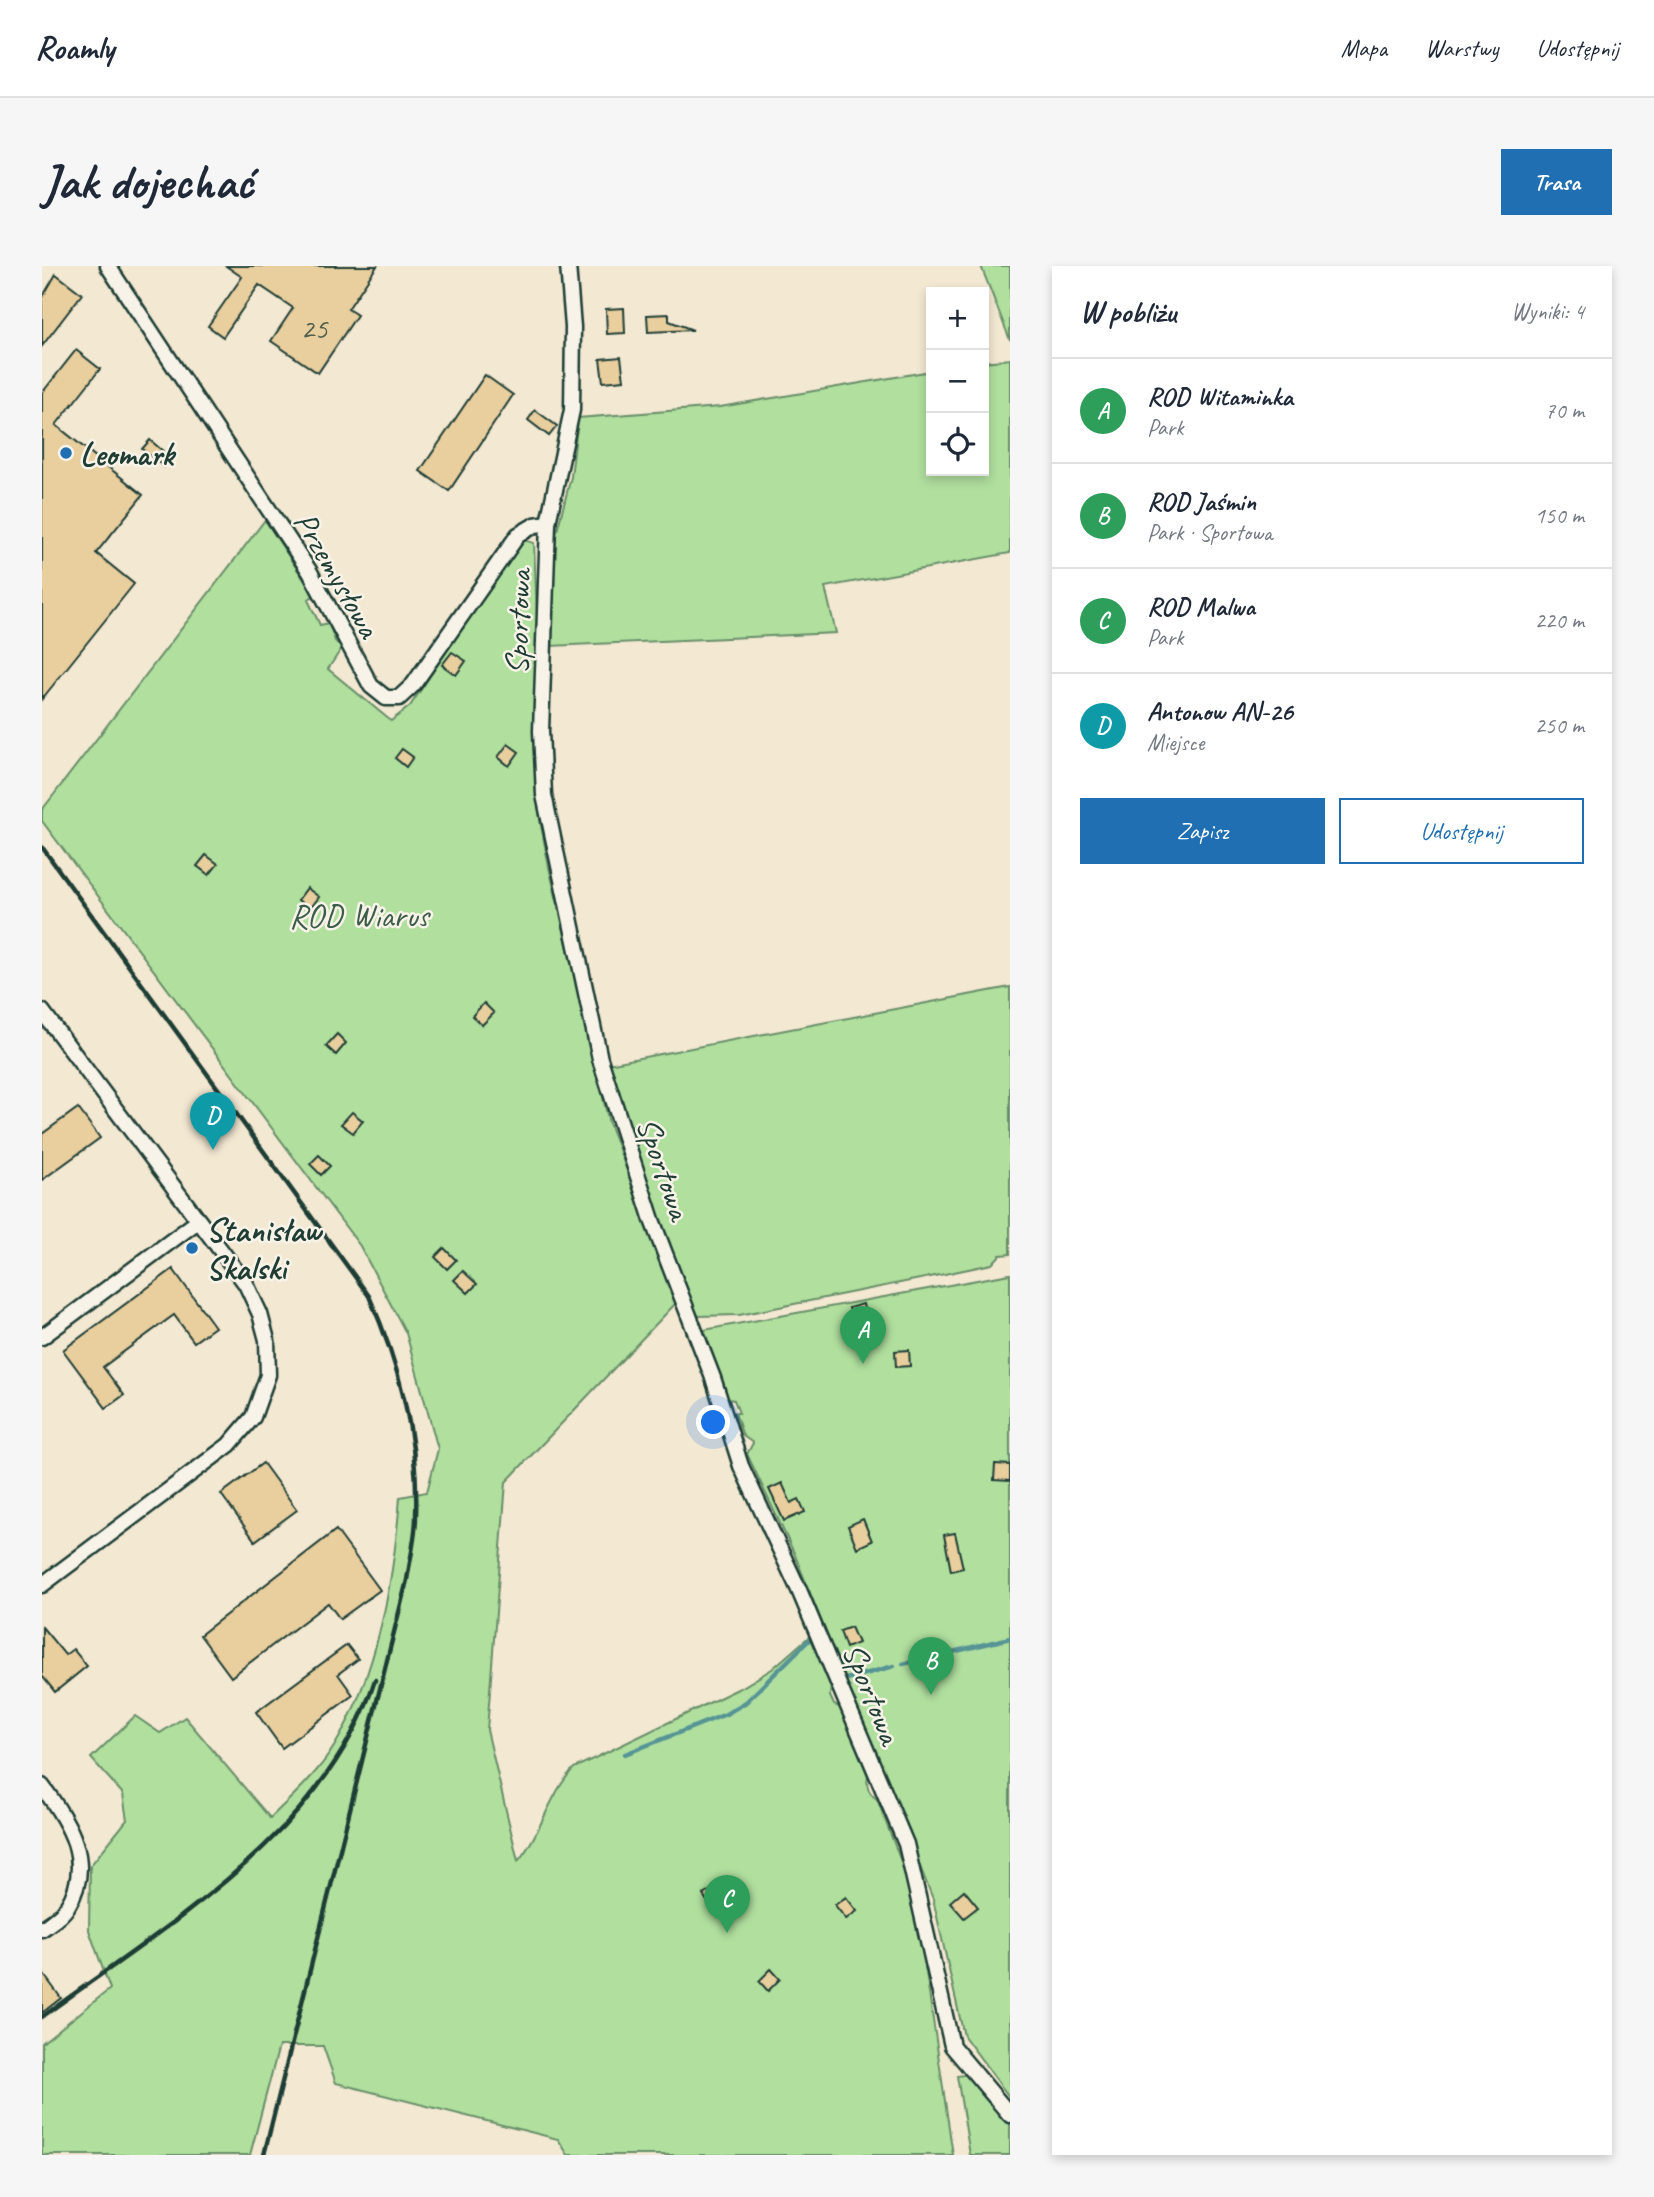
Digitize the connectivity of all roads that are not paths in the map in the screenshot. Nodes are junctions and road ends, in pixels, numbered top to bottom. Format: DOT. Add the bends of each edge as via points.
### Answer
graph roads {
  1 [pos="108,266"];
  2 [pos="568,266"];
  3 [pos="548,523"];
  4 [pos="42,1011"];
  5 [pos="198,1221"];
  6 [pos="42,1337"];
  7 [pos="42,1585"];
  8 [pos="42,1786"];
  9 [pos="42,1929"];
  10 [pos="1010,2115"];
  1 -- 3 [label="street, Przemysłowa" via="310,572 370,686 386,698 399,698 414,685 518,535 528,527"];
  2 -- 3 [label="street, Sportowa" via="572,410"];
  3 -- 10 [label="street, Sportowa" via="541,731 544,795 600,1059 652,1220 713,1378 741,1466 906,1843 952,2046"];
  4 -- 5 [label="street"];
  5 -- 6 [label="street"];
  5 -- 7 [label="street" via="246,1284 260,1314 267,1340 264,1392 253,1417 229,1445"];
  8 -- 9 [label="street" via="77,1841 80,1868 67,1909"];
}
